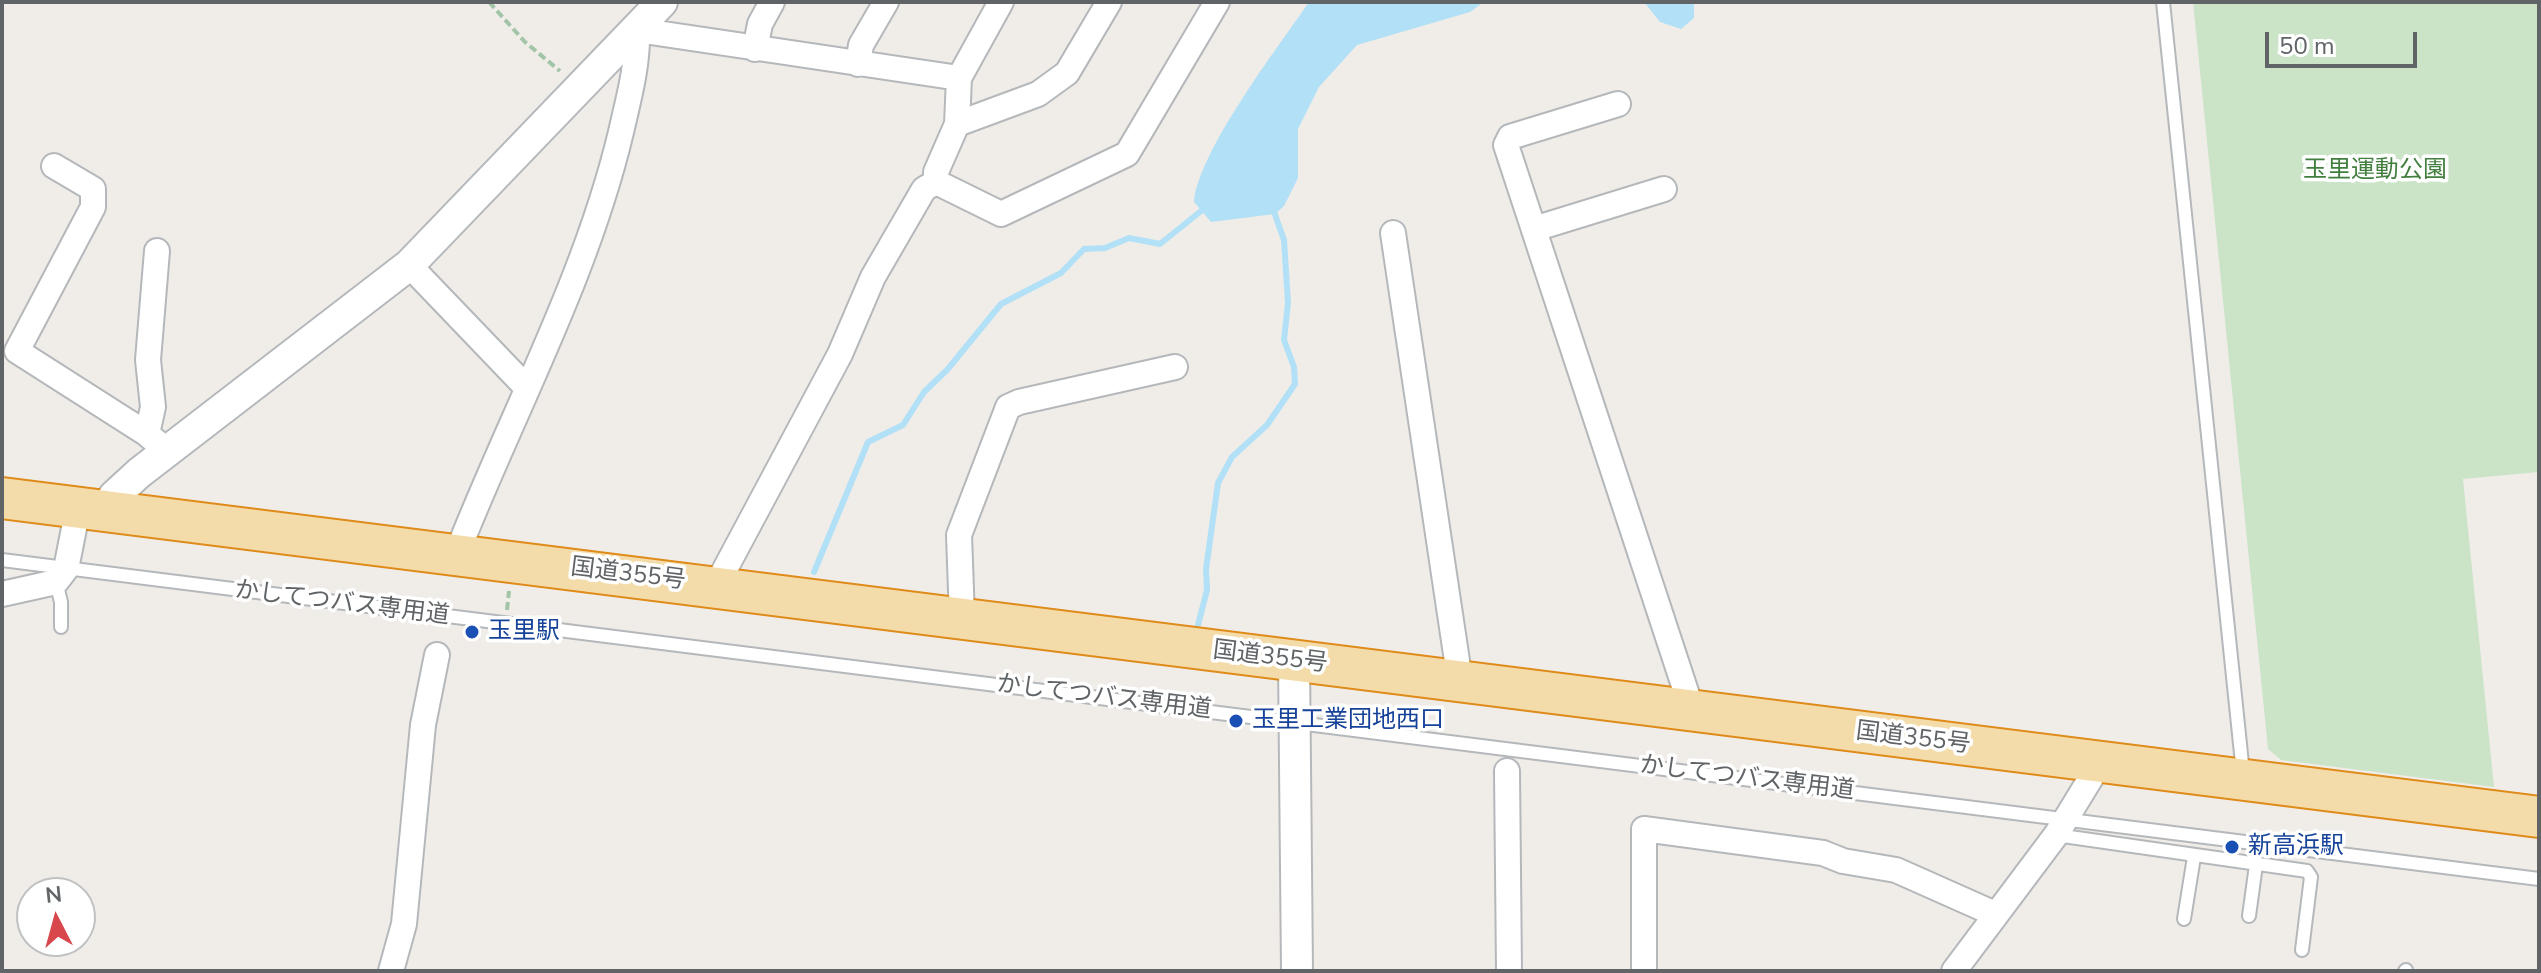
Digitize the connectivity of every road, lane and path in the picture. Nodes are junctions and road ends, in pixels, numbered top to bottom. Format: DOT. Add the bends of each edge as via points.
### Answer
graph roads {
  1 [pos="489,2"];
  2 [pos="662,2"];
  3 [pos="772,2"];
  4 [pos="886,2"];
  5 [pos="1001,2"];
  6 [pos="1109,2"];
  7 [pos="1217,2"];
  8 [pos="2163,2"];
  9 [pos="637,30"];
  10 [pos="755,49"];
  11 [pos="858,64"];
  12 [pos="959,78"];
  13 [pos="580,88"];
  14 [pos="1618,104"];
  15 [pos="957,124"];
  16 [pos="54,166"];
  17 [pos="936,182"];
  18 [pos="1664,189"];
  19 [pos="1534,229"];
  20 [pos="1393,233"];
  21 [pos="157,251"];
  22 [pos="409,265"];
  23 [pos="1175,367"];
  24 [pos="527,388"];
  25 [pos="157,442"];
  26 [pos="2,498"];
  27 [pos="91,510"];
  28 [pos="457,553"];
  29 [pos="2,560"];
  30 [pos="61,576"];
  31 [pos="716,586"];
  32 [pos="2,594"];
  33 [pos="962,618"];
  34 [pos="61,627"];
  35 [pos="437,655"];
  36 [pos="1294,661"];
  37 [pos="1460,681"];
  38 [pos="1692,710"];
  39 [pos="1295,721"];
  40 [pos="2100,763"];
  41 [pos="1507,771"];
  42 [pos="2244,780"];
  43 [pos="2539,817"];
  44 [pos="2061,827"];
  45 [pos="2194,857"];
  46 [pos="2256,865"];
  47 [pos="2539,879"];
  48 [pos="1995,914"];
  49 [pos="2249,916"];
  50 [pos="2184,919"];
  51 [pos="2302,950"];
  52 [pos="391,971"];
  53 [pos="1297,971"];
  54 [pos="1509,971"];
  55 [pos="1644,971"];
  56 [pos="1954,971"];
  1 -- 13 [label="path" via="525,42"];
  2 -- 9 [label="street"];
  3 -- 10 [label="street"];
  4 -- 11 [label="street" via="861,45"];
  5 -- 12 [label="street"];
  6 -- 15 [label="street" via="1067,73 1038,94"];
  7 -- 17 [label="street" via="1123,157 1001,214"];
  8 -- 42 [label="lane"];
  9 -- 10 [label="street"];
  9 -- 13 [label="street"];
  9 -- 24 [label="street" via="638,59 606,193"];
  10 -- 11 [label="street"];
  11 -- 12 [label="street"];
  12 -- 15 [label="street"];
  13 -- 22 [label="street"];
  14 -- 19 [label="street" via="1507,140"];
  15 -- 17 [label="street"];
  16 -- 25 [label="street" via="93,189 93,207 17,351"];
  17 -- 31 [label="street" via="924,189 873,277 840,354"];
  18 -- 19 [label="street"];
  19 -- 38 [label="street"];
  20 -- 37 [label="street"];
  21 -- 25 [label="street" via="148,360"];
  22 -- 24 [label="street"];
  22 -- 25 [label="street"];
  23 -- 33 [label="street" via="1008,407 959,535"];
  24 -- 28 [label="street"];
  25 -- 27 [label="street" via="114,496"];
  26 -- 27 [label="highway, 国道355号"];
  27 -- 28 [label="highway, 国道355号"];
  27 -- 30 [label="street"];
  28 -- 31 [label="highway, 国道355号"];
  29 -- 30 [label="lane, かしてつバス専用道"];
  30 -- 32 [label="street"];
  30 -- 34 [label="lane"];
  30 -- 39 [label="lane, かしてつバス専用道"];
  31 -- 33 [label="highway, 国道355号"];
  33 -- 36 [label="highway, 国道355号"];
  35 -- 52 [label="street" via="423,725 404,924"];
  36 -- 37 [label="highway, 国道355号"];
  36 -- 39 [label="street"];
  37 -- 38 [label="highway, 国道355号"];
  38 -- 40 [label="highway, 国道355号"];
  39 -- 44 [label="lane, かしてつバス専用道"];
  39 -- 53 [label="street"];
  40 -- 42 [label="highway, 国道355号"];
  40 -- 44 [label="street"];
  41 -- 54 [label="street"];
  42 -- 43 [label="highway, 国道355号"];
  44 -- 45 [label="lane"];
  44 -- 47 [label="lane, かしてつバス専用道"];
  44 -- 48 [label="street"];
  45 -- 46 [label="lane"];
  45 -- 50 [label="lane"];
  46 -- 49 [label="lane"];
  46 -- 51 [label="lane" via="2310,874"];
  48 -- 55 [label="street" via="1896,870 1823,853 1644,829"];
  48 -- 56 [label="street"];
}
